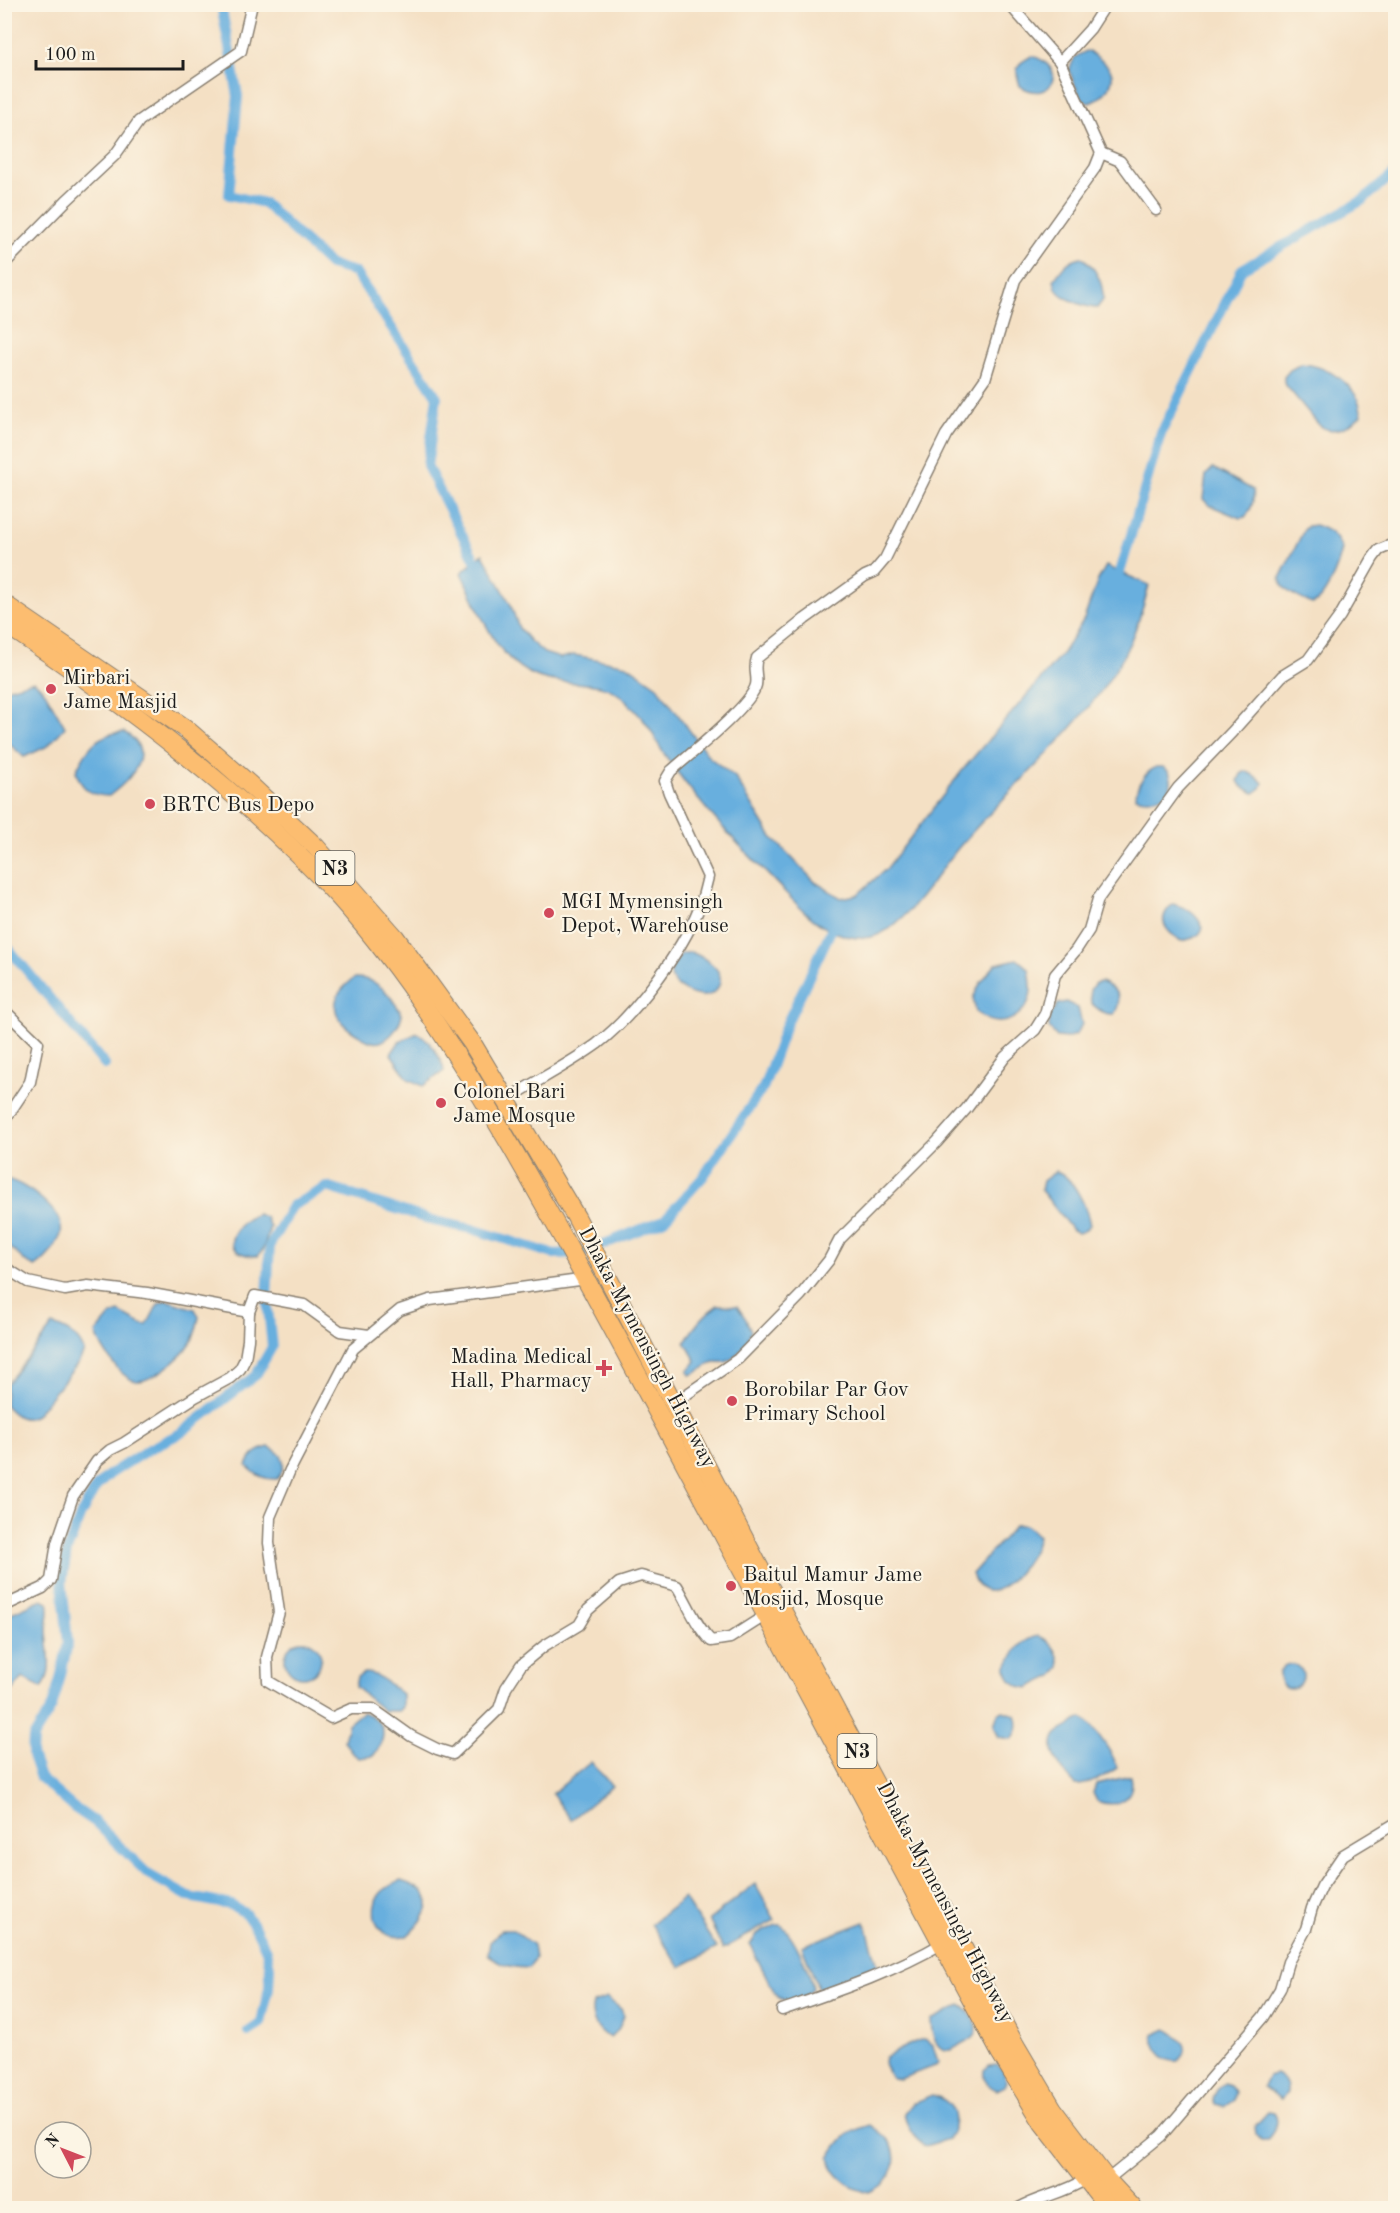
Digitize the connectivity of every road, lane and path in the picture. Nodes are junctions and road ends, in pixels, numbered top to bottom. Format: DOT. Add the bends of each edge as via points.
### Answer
graph roads {
  1 [pos="252,4"];
  2 [pos="1009,4"];
  3 [pos="1106,4"];
  4 [pos="1060,62"];
  5 [pos="1101,153"];
  6 [pos="1156,210"];
  7 [pos="4,264"];
  8 [pos="1395,543"];
  9 [pos="4,604"];
  10 [pos="4,623"];
  11 [pos="4,1010"];
  12 [pos="506,1100"];
  13 [pos="4,1121"];
  14 [pos="4,1267"];
  15 [pos="587,1279"];
  16 [pos="249,1312"];
  17 [pos="369,1335"];
  18 [pos="674,1402"];
  19 [pos="4,1606"];
  20 [pos="766,1615"];
  21 [pos="1395,1824"];
  22 [pos="943,1943"];
  23 [pos="782,2010"];
  24 [pos="1086,2179"];
  25 [pos="1107,2180"];
  26 [pos="1019,2208"];
  27 [pos="1109,2208"];
  28 [pos="1133,2208"];
  1 -- 7 [label="street" via="241,51 139,121 115,155"];
  2 -- 4 [label="street"];
  3 -- 4 [label="street"];
  4 -- 5 [label="street"];
  5 -- 6 [label="street" via="1120,161"];
  5 -- 12 [label="street" via="1095,168 1015,280 986,379 946,435 885,559 874,572 757,658 756,685 748,698 665,781 708,878 684,937 623,1021 597,1044"];
  8 -- 18 [label="street" via="1379,550 1373,558 1340,616 1308,660 1282,675 1179,788 1098,899 1089,930 1055,975 1045,1014 1035,1030 1005,1057 937,1142 840,1239 801,1295 738,1359"];
  9 -- 12 [label="highway, Dhaka-Mymensingh Highway / N3" via="185,728 316,847 395,937 472,1043"];
  10 -- 15 [label="highway, Dhaka-Mymensingh Highway / N3" via="75,670 176,746 265,821 341,900 412,987 454,1050"];
  11 -- 13 [label="street" via="38,1043 30,1082"];
  12 -- 18 [label="highway, Dhaka-Mymensingh Highway / N3" via="576,1217"];
  14 -- 16 [label="street" via="28,1282 65,1290 88,1286 147,1293"];
  15 -- 17 [label="street" via="430,1300 400,1310"];
  15 -- 20 [label="highway, Dhaka-Mymensingh Highway / N3"];
  16 -- 17 [label="street" via="255,1296 280,1300 304,1305 340,1331"];
  16 -- 19 [label="street" via="248,1340 240,1369 97,1461 72,1496 57,1543 51,1580 43,1588"];
  17 -- 20 [label="street" via="353,1349 270,1517 268,1543 279,1612 267,1657 268,1681 331,1718 351,1709 373,1709 411,1736 453,1754 499,1709 506,1688 521,1665 579,1625 588,1610 619,1583 640,1576 676,1586 701,1631 711,1641 730,1638"];
  18 -- 25 [label="highway, N3" via="1014,2043 1053,2109"];
  20 -- 22 [label="highway, Dhaka-Mymensingh Highway / N3"];
  21 -- 25 [label="street" via="1343,1855 1322,1886 1280,1989 1263,2017 1161,2136"];
  22 -- 23 [label="street" via="914,1960"];
  22 -- 24 [label="highway, Dhaka-Mymensingh Highway / N3" via="1000,2052 1043,2123"];
  24 -- 26 [label="street"];
  24 -- 27 [label="highway, Dhaka-Mymensingh Highway / N3"];
  25 -- 28 [label="highway, N3"];
}
